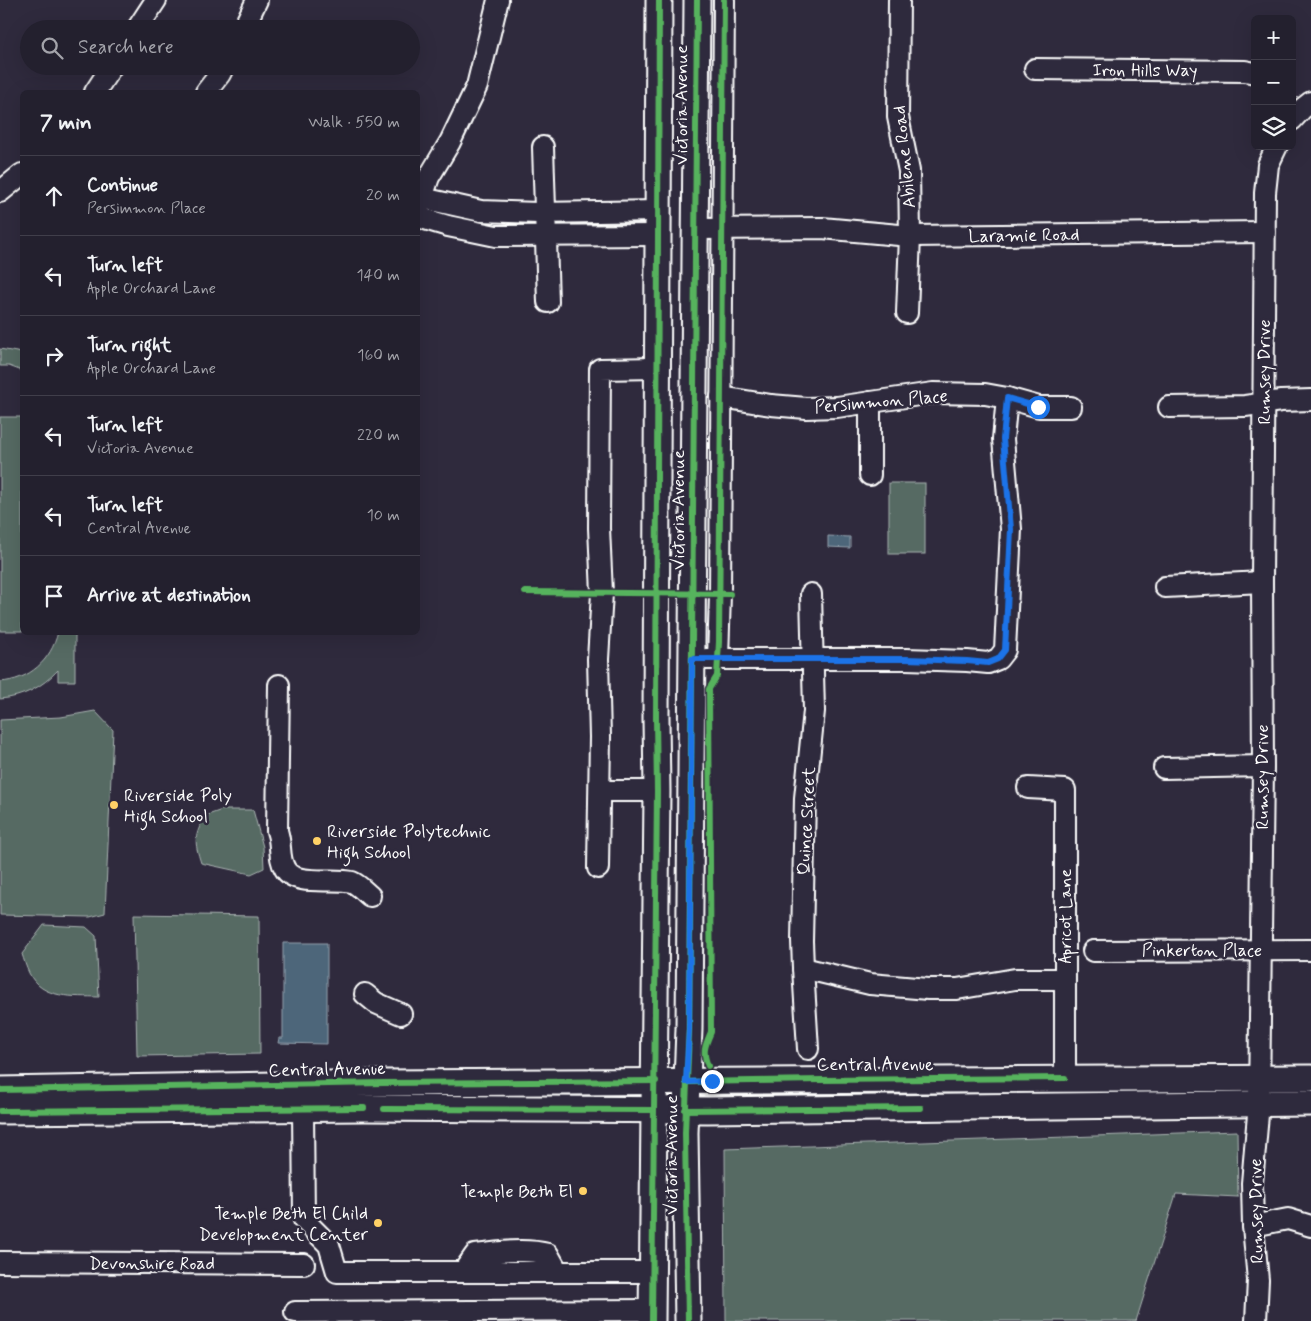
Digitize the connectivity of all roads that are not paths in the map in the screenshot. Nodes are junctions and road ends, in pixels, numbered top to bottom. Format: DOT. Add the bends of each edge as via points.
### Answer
graph roads {
  1 [pos="156,0"];
  2 [pos="257,0"];
  3 [pos="498,0"];
  4 [pos="659,0"];
  5 [pos="697,0"];
  6 [pos="724,0"];
  7 [pos="899,0"];
  8 [pos="143,20"];
  9 [pos="247,20"];
  10 [pos="1035,69"];
  11 [pos="1251,72"];
  12 [pos="106,75"];
  13 [pos="219,75"];
  14 [pos="96,90"];
  15 [pos="208,90"];
  16 [pos="543,147"];
  17 [pos="1275,150"];
  18 [pos="20,176"];
  19 [pos="0,192"];
  20 [pos="420,205"];
  21 [pos="420,208"];
  22 [pos="420,209"];
  23 [pos="545,213"];
  24 [pos="657,223"];
  25 [pos="696,229"];
  26 [pos="722,229"];
  27 [pos="1265,232"];
  28 [pos="545,236"];
  29 [pos="910,236"];
  30 [pos="548,302"];
  31 [pos="907,313"];
  32 [pos="657,368"];
  33 [pos="721,398"];
  34 [pos="1007,398"];
  35 [pos="1311,400"];
  36 [pos="870,402"];
  37 [pos="1264,403"];
  38 [pos="1071,407"];
  39 [pos="1169,407"];
  40 [pos="870,475"];
  41 [pos="1262,582"];
  42 [pos="1165,587"];
  43 [pos="810,594"];
  44 [pos="812,658"];
  45 [pos="692,659"];
  46 [pos="718,659"];
  47 [pos="279,685"];
  48 [pos="1263,766"];
  49 [pos="1164,768"];
  50 [pos="1028,788"];
  51 [pos="600,791"];
  52 [pos="657,791"];
  53 [pos="598,868"];
  54 [pos="370,896"];
  55 [pos="1093,950"];
  56 [pos="1261,950"];
  57 [pos="1311,950"];
  58 [pos="803,968"];
  59 [pos="1064,979"];
  60 [pos="365,994"];
  61 [pos="401,1014"];
  62 [pos="808,1049"];
  63 [pos="1065,1078"];
  64 [pos="1259,1078"];
  65 [pos="1311,1078"];
  66 [pos="656,1081"];
  67 [pos="686,1082"];
  68 [pos="0,1090"];
  69 [pos="1311,1103"];
  70 [pos="1259,1104"];
  71 [pos="303,1109"];
  72 [pos="654,1110"];
  73 [pos="686,1110"];
  74 [pos="0,1111"];
  75 [pos="1253,1226"];
  76 [pos="1311,1226"];
  77 [pos="0,1262"];
  78 [pos="304,1264"];
  79 [pos="652,1272"];
  80 [pos="295,1312"];
  81 [pos="652,1315"];
  82 [pos="416,1316"];
  83 [pos="688,1321"];
  84 [pos="1256,1321"];
  1 -- 8 [label="street"];
  2 -- 9 [label="street"];
  3 -- 20 [label="street" via="477,86 429,177"];
  4 -- 24 [label="main road, Victoria Avenue"];
  5 -- 25 [label="main road, Victoria Avenue"];
  6 -- 26 [label="street"];
  7 -- 29 [label="street, Abilene Road" via="898,117 909,170"];
  10 -- 11 [label="street, Iron Hills Way"];
  12 -- 14 [label="street"];
  13 -- 15 [label="street"];
  16 -- 23 [label="street"];
  17 -- 27 [label="street" via="1268,165"];
  18 -- 19 [label="street"];
  21 -- 23 [label="street"];
  22 -- 28 [label="street" via="448,226 496,236"];
  23 -- 24 [label="street"];
  23 -- 28 [label="street"];
  24 -- 28 [label="street"];
  24 -- 32 [label="main road, Victoria Avenue"];
  25 -- 26 [label="street, Laramie Road"];
  25 -- 45 [label="main road, Victoria Avenue"];
  26 -- 29 [label="street, Laramie Road" via="822,228"];
  26 -- 33 [label="street"];
  27 -- 29 [label="street, Laramie Road"];
  27 -- 37 [label="street, Rumsey Drive"];
  28 -- 30 [label="street"];
  29 -- 31 [label="street, Abilene Road"];
  32 -- 51 [label="street" via="600,369"];
  32 -- 52 [label="main road, Victoria Avenue"];
  33 -- 36 [label="street, Persimmon Place" via="806,408"];
  33 -- 46 [label="street"];
  34 -- 36 [label="street, Persimmon Place" via="985,394 933,393"];
  34 -- 38 [label="street, Persimmon Place" via="1038,407"];
  34 -- 44 [label="street" via="1003,439 1011,529 1005,650 998,659 988,663"];
  35 -- 37 [label="street"];
  36 -- 40 [label="street"];
  37 -- 39 [label="street"];
  37 -- 41 [label="street, Rumsey Drive"];
  41 -- 42 [label="street"];
  41 -- 48 [label="street, Rumsey Drive"];
  43 -- 44 [label="street, Quince Street"];
  44 -- 46 [label="street"];
  44 -- 58 [label="street, Quince Street" via="814,711 805,798"];
  45 -- 46 [label="street"];
  45 -- 67 [label="main road, Victoria Avenue"];
  47 -- 54 [label="street" via="277,831 284,867 294,877 350,882"];
  48 -- 49 [label="street"];
  48 -- 56 [label="street, Rumsey Drive"];
  50 -- 59 [label="street, Apricot Lane" via="1065,790"];
  51 -- 52 [label="street"];
  51 -- 53 [label="street"];
  52 -- 66 [label="main road, Victoria Avenue"];
  55 -- 56 [label="street, Pinkerton Place"];
  56 -- 57 [label="street, Pinkerton Place"];
  56 -- 64 [label="street, Rumsey Drive"];
  58 -- 59 [label="street" via="870,984 928,989 957,989 1015,979"];
  58 -- 62 [label="street, Quince Street"];
  59 -- 63 [label="street, Apricot Lane"];
  60 -- 61 [label="street" via="376,1003"];
  63 -- 64 [label="main road, Central Avenue"];
  63 -- 67 [label="main road, Central Avenue"];
  64 -- 65 [label="main road, Central Avenue"];
  64 -- 70 [label="street, Rumsey Drive"];
  66 -- 67 [label="main road, Central Avenue"];
  66 -- 68 [label="main road, Central Avenue"];
  66 -- 72 [label="main road, Victoria Avenue"];
  67 -- 73 [label="main road, Victoria Avenue"];
  69 -- 70 [label="main road"];
  70 -- 73 [label="main road"];
  70 -- 75 [label="street, Rumsey Drive" via="1252,1183"];
  71 -- 72 [label="main road"];
  71 -- 74 [label="main road"];
  71 -- 79 [label="street" via="304,1220 329,1244 336,1272"];
  72 -- 73 [label="main road"];
  72 -- 79 [label="main road, Victoria Avenue"];
  73 -- 83 [label="main road, Victoria Avenue"];
  75 -- 76 [label="street" via="1288,1219"];
  75 -- 84 [label="street, Rumsey Drive" via="1258,1280"];
  77 -- 78 [label="street, Devonshire Road"];
  79 -- 81 [label="main road, Victoria Avenue"];
  80 -- 82 [label="street"];
  81 -- 82 [label="street"];
}
